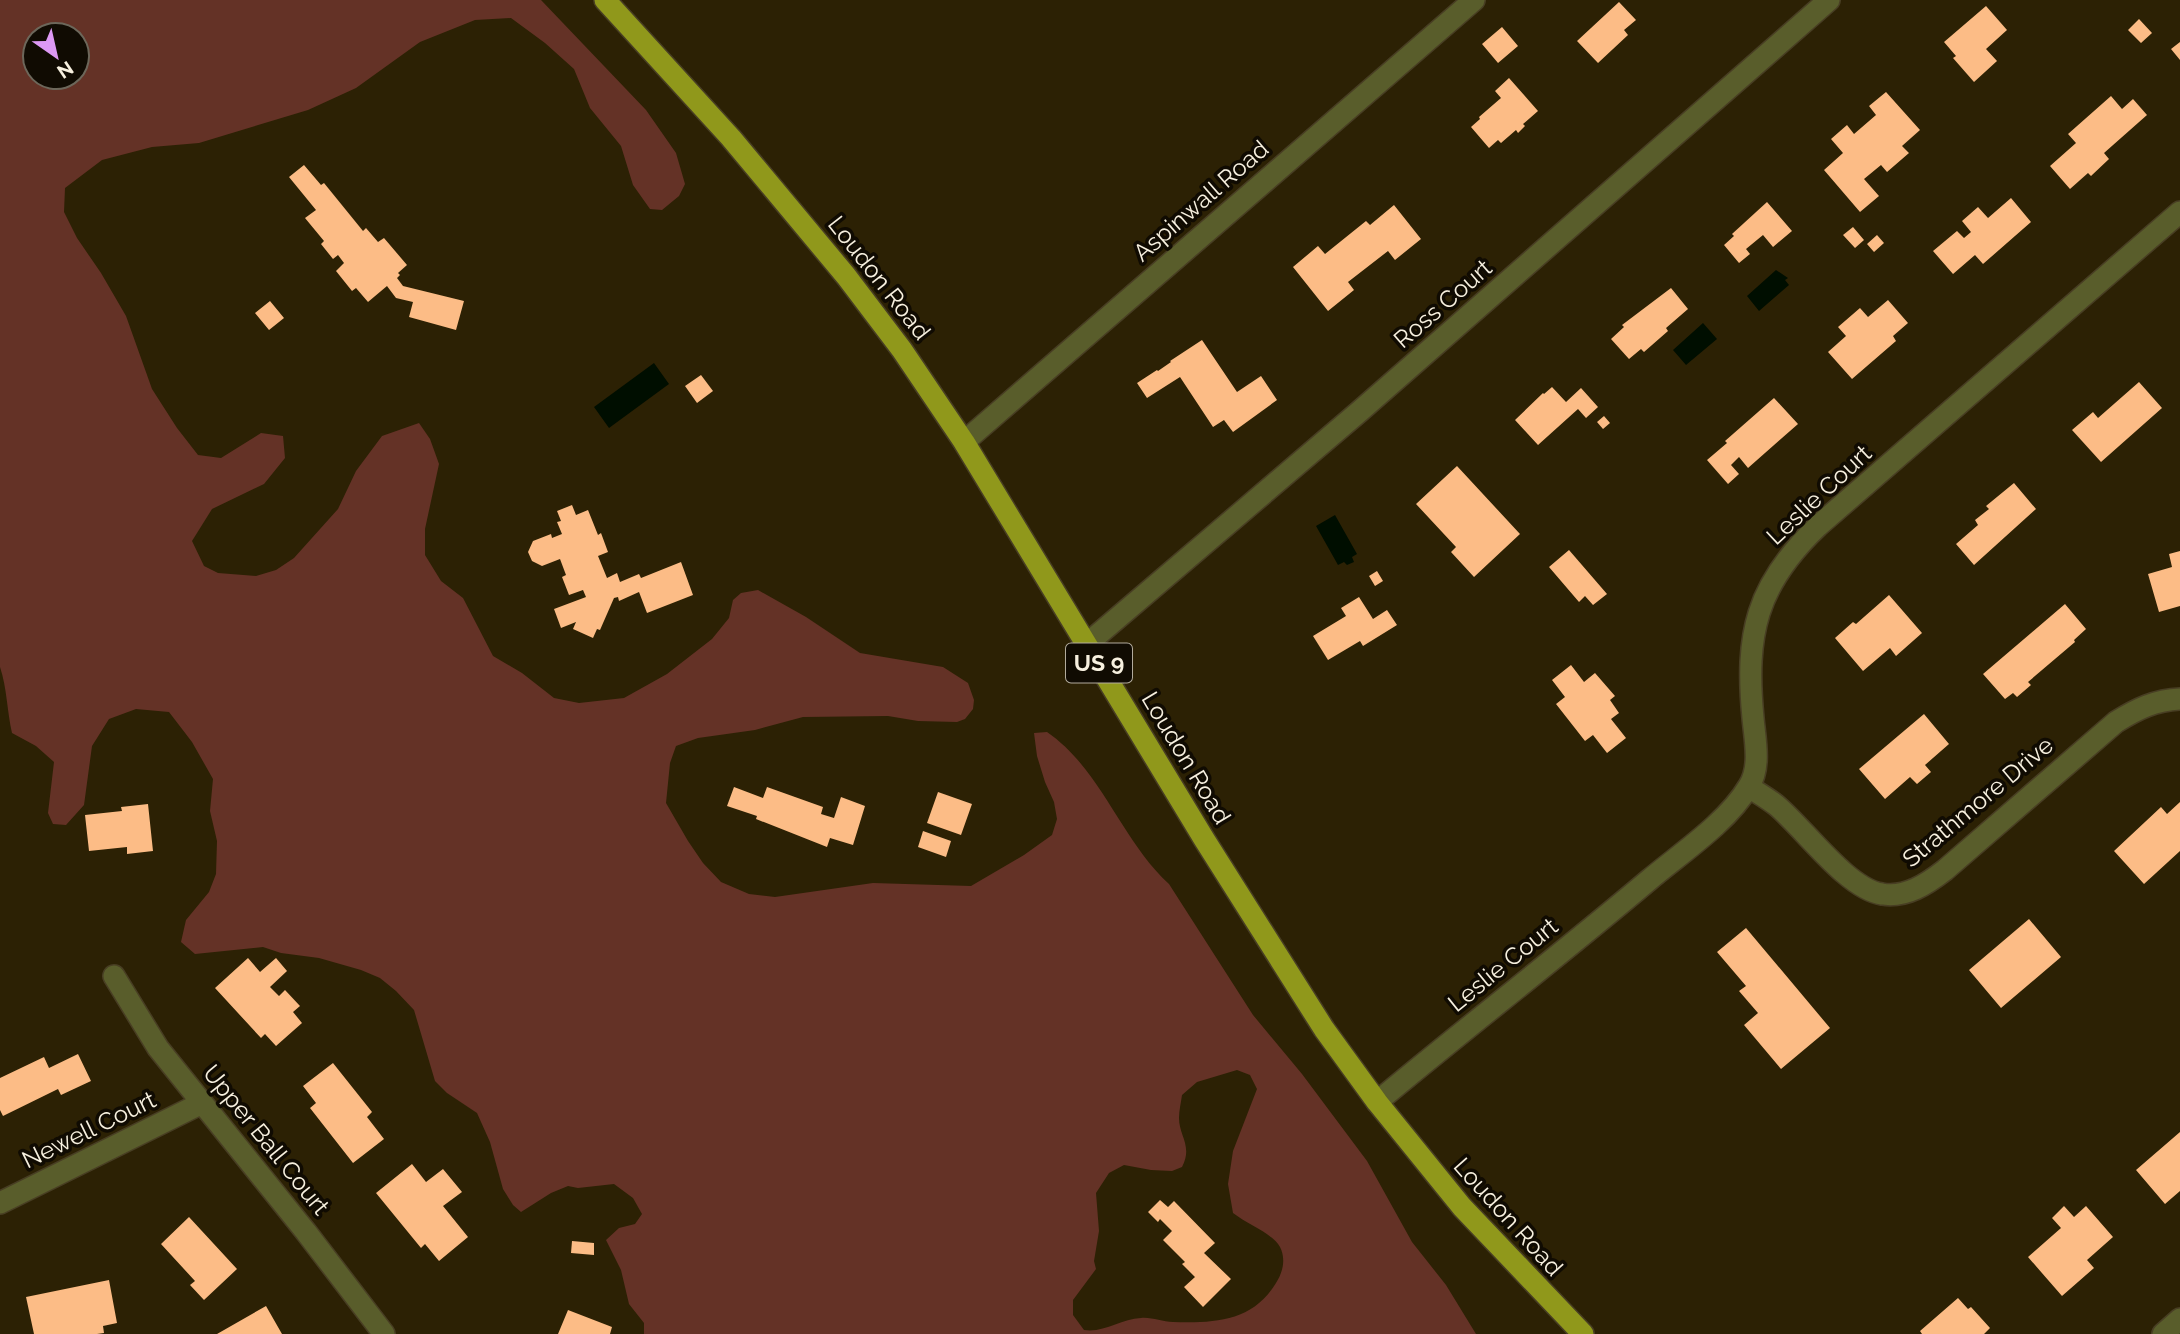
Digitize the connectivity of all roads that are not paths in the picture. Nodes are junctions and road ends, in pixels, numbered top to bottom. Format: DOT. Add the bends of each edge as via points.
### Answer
graph roads {
  1 [pos="605,0"];
  2 [pos="1474,0"];
  3 [pos="1829,0"];
  4 [pos="2180,212"];
  5 [pos="964,442"];
  6 [pos="1087,644"];
  7 [pos="2180,699"];
  8 [pos="1749,787"];
  9 [pos="114,976"];
  10 [pos="1377,1102"];
  11 [pos="202,1103"];
  12 [pos="0,1203"];
  13 [pos="2180,1319"];
  14 [pos="384,1334"];
  15 [pos="1583,1334"];
  16 [pos="2163,1334"];
  1 -- 5 [label="main road, Loudon Road / US 9" via="732,138 846,276"];
  2 -- 5 [label="street, Aspinwall Road"];
  3 -- 6 [label="street, Ross Court"];
  4 -- 8 [label="street, Leslie Court" via="1818,526 1777,571 1760,607 1753,643 1756,770"];
  5 -- 6 [label="main road, Loudon Road / US 9"];
  6 -- 10 [label="main road, Loudon Road / US 9" via="1204,839"];
  7 -- 8 [label="street, Strathmore Drive" via="2147,705 2116,722 1931,881 1900,894 1880,894 1861,886 1777,806"];
  8 -- 10 [label="street, Leslie Court" via="1730,810 1669,863"];
  9 -- 11 [label="street, Upper Ball Court" via="149,1035"];
  10 -- 15 [label="main road, Loudon Road / US 9" via="1462,1208"];
  11 -- 12 [label="street, Newell Court"];
  11 -- 14 [label="street, Upper Ball Court"];
  13 -- 16 [label="street"];
}
